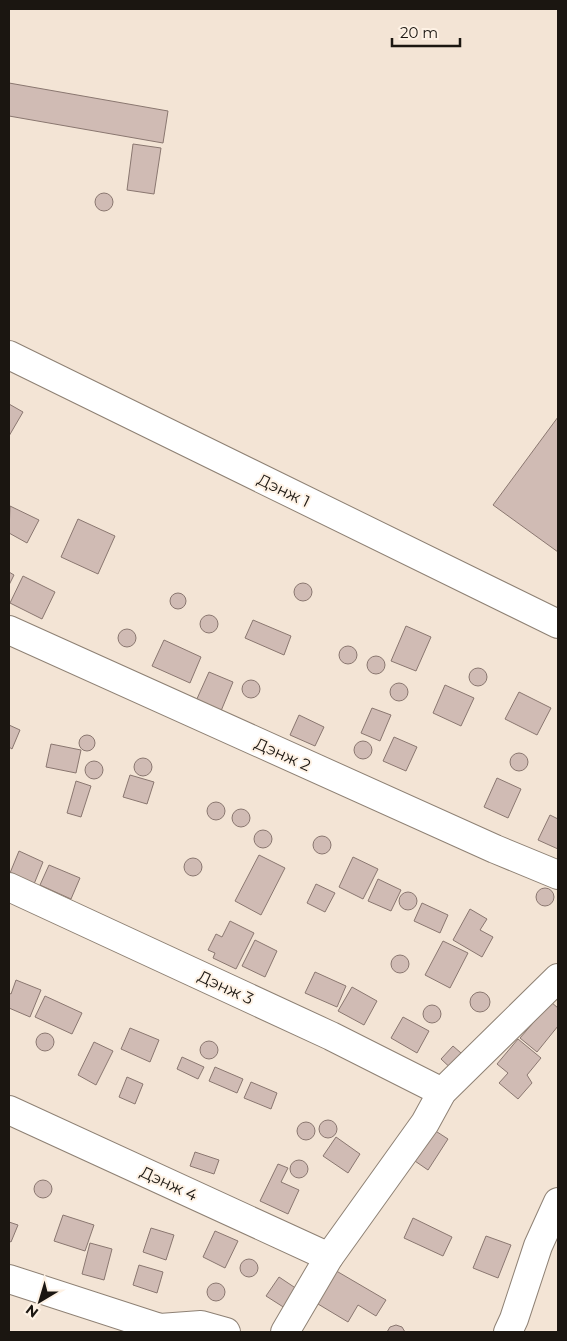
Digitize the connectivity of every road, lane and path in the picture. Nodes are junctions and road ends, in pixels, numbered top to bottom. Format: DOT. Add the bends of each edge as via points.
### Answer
graph roads {
  1 [pos="9,355"];
  2 [pos="558,624"];
  3 [pos="9,630"];
  4 [pos="558,875"];
  5 [pos="9,887"];
  6 [pos="558,978"];
  7 [pos="442,1092"];
  8 [pos="9,1110"];
  9 [pos="558,1202"];
  10 [pos="329,1257"];
  11 [pos="9,1279"];
  12 [pos="226,1332"];
  13 [pos="285,1332"];
  14 [pos="508,1332"];
  1 -- 2 [label="street, Дэнж 1"];
  3 -- 4 [label="street, Дэнж 2"];
  5 -- 7 [label="street, Дэнж 3" via="331,1036"];
  6 -- 7 [label="street"];
  7 -- 10 [label="street" via="425,1123"];
  8 -- 10 [label="street, Дэнж 4"];
  9 -- 14 [label="street" via="538,1246"];
  10 -- 13 [label="street"];
  11 -- 12 [label="street" via="160,1328 201,1326"];
}
